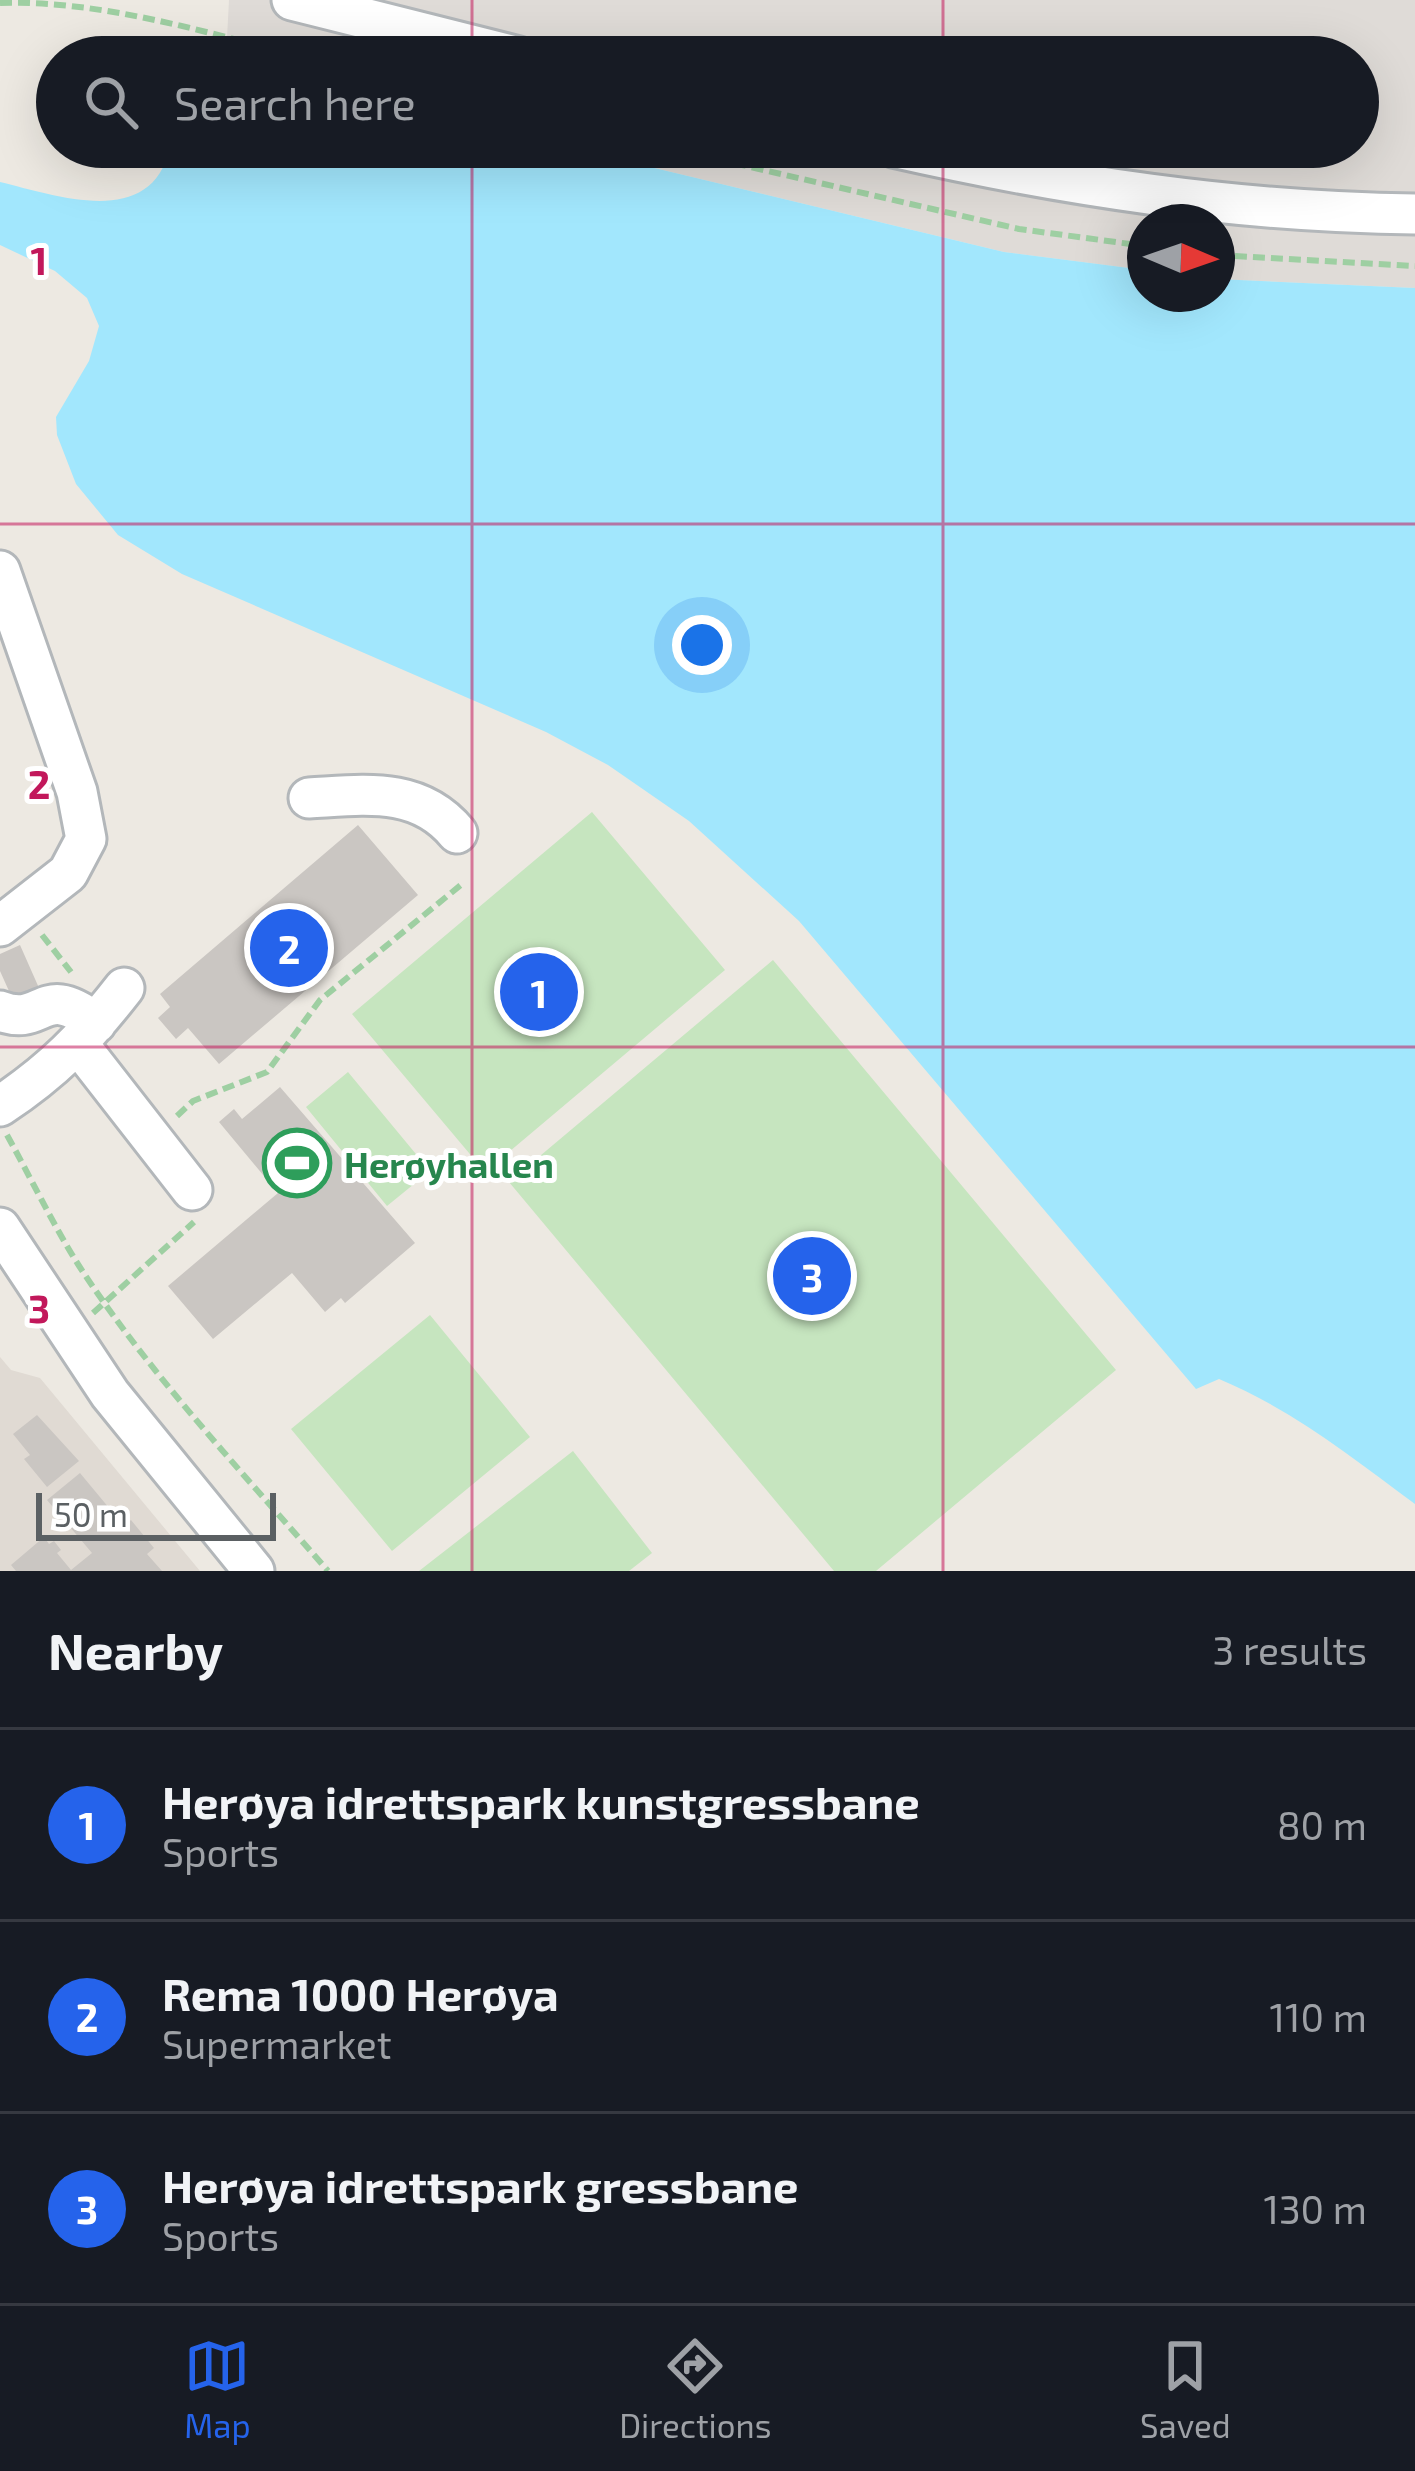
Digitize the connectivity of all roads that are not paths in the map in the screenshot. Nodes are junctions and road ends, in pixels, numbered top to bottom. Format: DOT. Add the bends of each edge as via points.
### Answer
graph roads {
  1 [pos="292,0"];
  2 [pos="435,36"];
  3 [pos="986,168"];
  4 [pos="1415,214"];
  5 [pos="0,571"];
  6 [pos="309,798"];
  7 [pos="457,832"];
  8 [pos="11,917"];
  9 [pos="0,1011"];
  10 [pos="101,1017"];
  11 [pos="0,1106"];
  12 [pos="192,1190"];
  13 [pos="0,1228"];
  14 [pos="254,1571"];
  1 -- 2 [label="street"];
  3 -- 4 [label="street" via="1200,203"];
  5 -- 8 [label="street" via="86,827 76,862"];
  6 -- 7 [label="street" via="398,796 431,808"];
  9 -- 10 [label="street" via="15,1017 61,1002"];
  10 -- 11 [label="street"];
  10 -- 12 [label="street" via="153,1139"];
  13 -- 14 [label="street" via="110,1394"];
}
